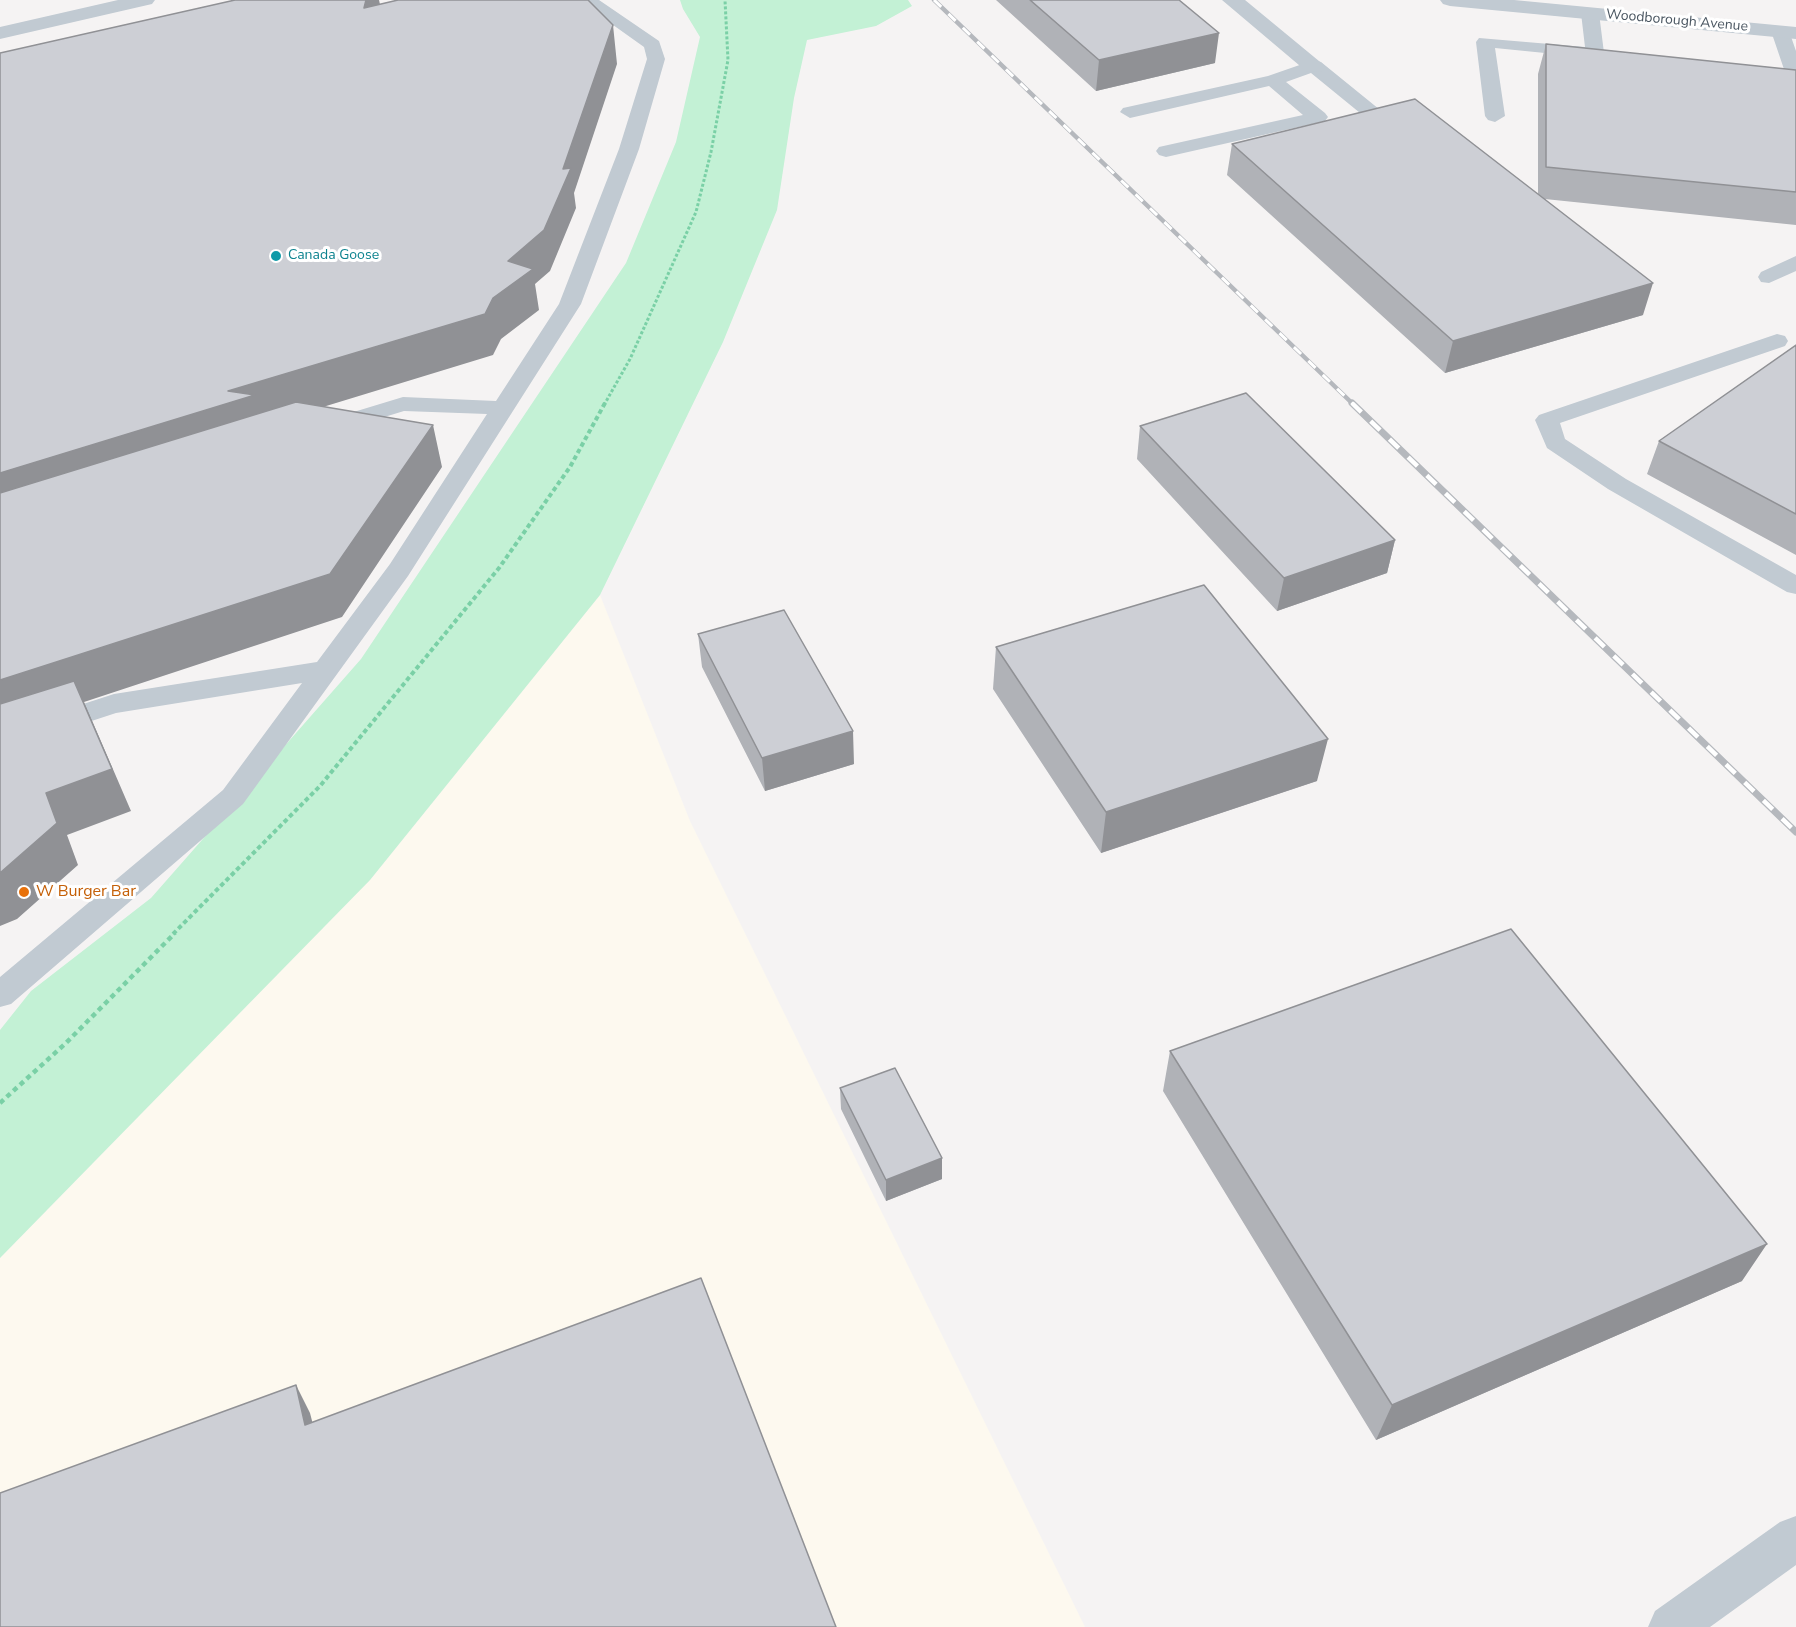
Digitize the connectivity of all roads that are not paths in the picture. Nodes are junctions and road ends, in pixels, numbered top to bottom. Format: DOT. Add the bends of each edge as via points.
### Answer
graph roads {
  1 [pos="587,0"];
  2 [pos="1232,0"];
  3 [pos="1450,0"];
  4 [pos="132,1"];
  5 [pos="1590,13"];
  6 [pos="1788,32"];
  7 [pos="0,33"];
  8 [pos="1314,66"];
  9 [pos="1796,78"];
  10 [pos="1273,80"];
  11 [pos="1130,112"];
  12 [pos="1495,116"];
  13 [pos="1383,122"];
  14 [pos="1166,151"];
  15 [pos="1796,262"];
  16 [pos="1769,277"];
  17 [pos="1777,341"];
  18 [pos="503,408"];
  19 [pos="314,432"];
  20 [pos="1796,586"];
  21 [pos="326,670"];
  22 [pos="0,741"];
  23 [pos="0,995"];
  24 [pos="1796,1538"];
  25 [pos="1671,1627"];
  1 -- 18 [label="lane" via="653,45 656,59 629,149 570,304"];
  2 -- 8 [label="street"];
  3 -- 5 [label="street, Woodborough Avenue"];
  4 -- 7 [label="street"];
  5 -- 6 [label="street, Woodborough Avenue"];
  5 -- 12 [label="lane" via="1594,53 1485,42"];
  6 -- 9 [label="lane"];
  8 -- 10 [label="lane"];
  8 -- 13 [label="lane"];
  10 -- 11 [label="lane"];
  10 -- 14 [label="lane" via="1318,117"];
  15 -- 16 [label="lane"];
  17 -- 20 [label="lane" via="1547,420 1555,443 1617,484"];
  18 -- 19 [label="lane" via="403,404"];
  18 -- 21 [label="lane" via="399,570"];
  21 -- 22 [label="lane" via="114,704"];
  21 -- 23 [label="lane" via="233,797"];
  24 -- 25 [label="street"];
}
